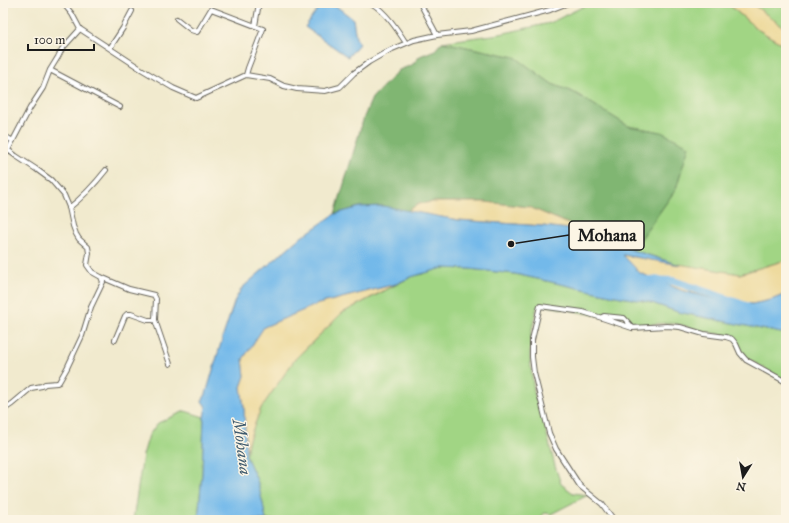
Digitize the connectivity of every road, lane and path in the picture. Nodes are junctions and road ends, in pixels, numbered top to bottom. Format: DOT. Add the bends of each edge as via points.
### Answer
graph roads {
  1 [pos="63,3"];
  2 [pos="259,3"];
  3 [pos="370,3"];
  4 [pos="420,3"];
  5 [pos="568,3"];
  6 [pos="132,11"];
  7 [pos="177,19"];
  8 [pos="255,26"];
  9 [pos="80,29"];
  10 [pos="437,35"];
  11 [pos="406,43"];
  12 [pos="110,48"];
  13 [pos="50,70"];
  14 [pos="246,75"];
  15 [pos="120,107"];
  16 [pos="3,135"];
  17 [pos="13,141"];
  18 [pos="8,150"];
  19 [pos="3,158"];
  20 [pos="106,170"];
  21 [pos="69,208"];
  22 [pos="101,277"];
  23 [pos="602,318"];
  24 [pos="155,320"];
  25 [pos="633,328"];
  26 [pos="115,340"];
  27 [pos="170,364"];
  28 [pos="786,382"];
  29 [pos="3,411"];
  30 [pos="614,520"];
  1 -- 9 [label="street"];
  2 -- 8 [label="street"];
  3 -- 11 [label="street" via="397,29"];
  4 -- 10 [label="street"];
  5 -- 10 [label="street" via="472,31"];
  6 -- 12 [label="street"];
  7 -- 8 [label="street" via="197,32 211,9"];
  8 -- 14 [label="street" via="263,29"];
  9 -- 12 [label="street"];
  9 -- 13 [label="street" via="62,49"];
  10 -- 11 [label="street"];
  11 -- 14 [label="street" via="369,62 340,87 325,90 297,89 270,79"];
  12 -- 14 [label="street" via="173,88 196,98"];
  13 -- 15 [label="street"];
  13 -- 17 [label="street" via="43,88"];
  16 -- 17 [label="street"];
  17 -- 18 [label="street"];
  18 -- 19 [label="street"];
  18 -- 21 [label="street" via="51,180 64,195"];
  20 -- 21 [label="street"];
  21 -- 22 [label="street" via="76,234 88,247 87,265 92,272"];
  22 -- 24 [label="street" via="129,289 154,295"];
  22 -- 29 [label="street" via="103,282 91,307 82,336 59,382 31,388"];
  23 -- 25 [label="street"];
  23 -- 25 [label="street" via="624,318"];
  23 -- 30 [label="street" via="583,312 540,306 532,340 532,357 549,433 556,449 580,486 602,504"];
  24 -- 26 [label="street" via="128,314"];
  24 -- 27 [label="street"];
  25 -- 28 [label="street" via="680,327 732,339 746,360"];
}
